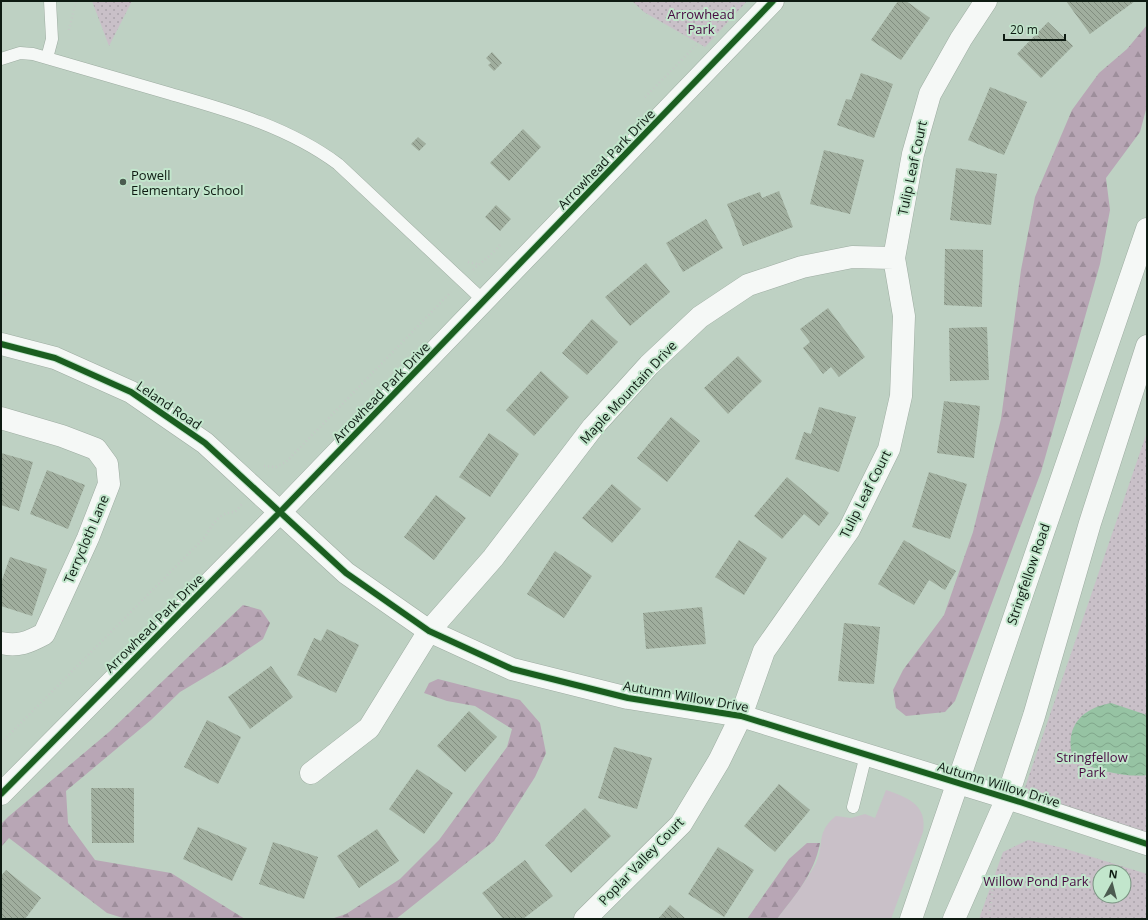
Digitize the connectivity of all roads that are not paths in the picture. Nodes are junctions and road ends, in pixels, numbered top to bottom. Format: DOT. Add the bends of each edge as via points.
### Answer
graph roads {
  1 [pos="50,1"];
  2 [pos="773,1"];
  3 [pos="986,1"];
  4 [pos="47,58"];
  5 [pos="1,59"];
  6 [pos="1147,229"];
  7 [pos="894,258"];
  8 [pos="484,301"];
  9 [pos="1,344"];
  10 [pos="1147,346"];
  11 [pos="1,418"];
  12 [pos="281,511"];
  13 [pos="429,631"];
  14 [pos="1,643"];
  15 [pos="741,716"];
  16 [pos="866,755"];
  17 [pos="311,773"];
  18 [pos="956,783"];
  19 [pos="1,794"];
  20 [pos="1007,798"];
  21 [pos="853,807"];
  22 [pos="1147,844"];
  23 [pos="585,919"];
  24 [pos="911,919"];
  25 [pos="954,919"];
  1 -- 4 [label="lane" via="52,39"];
  2 -- 8 [label="street, Arrowhead Park Drive"];
  3 -- 7 [label="street, Tulip Leaf Court" via="930,94 913,154"];
  4 -- 5 [label="lane" via="20,53"];
  4 -- 8 [label="lane" via="242,115 288,133 318,149 366,189"];
  6 -- 18 [label="street, Stringfellow Road"];
  7 -- 13 [label="street, Maple Mountain Drive" via="852,257 802,267 748,285 700,317 649,365 593,426 492,558"];
  7 -- 15 [label="street, Tulip Leaf Court" via="904,316 901,396 889,449 849,530 764,651"];
  8 -- 12 [label="street, Arrowhead Park Drive"];
  9 -- 12 [label="street, Leland Road" via="55,358 131,392 205,443"];
  10 -- 20 [label="street"];
  11 -- 14 [label="street, Terrycloth Lane" via="96,449 107,464 109,484 88,538 44,634 28,643"];
  12 -- 13 [label="street, Autumn Willow Drive" via="346,573"];
  12 -- 19 [label="street, Arrowhead Park Drive"];
  13 -- 15 [label="street, Autumn Willow Drive" via="512,669 628,698"];
  13 -- 17 [label="street, Maple Mountain Drive" via="370,728"];
  15 -- 16 [label="street, Autumn Willow Drive"];
  15 -- 23 [label="street, Poplar Valley Court" via="719,760 681,824"];
  16 -- 18 [label="street, Autumn Willow Drive"];
  16 -- 21 [label="lane"];
  18 -- 20 [label="street, Autumn Willow Drive"];
  18 -- 24 [label="street, Stringfellow Road"];
  20 -- 22 [label="street, Autumn Willow Drive"];
  20 -- 25 [label="street"];
}
